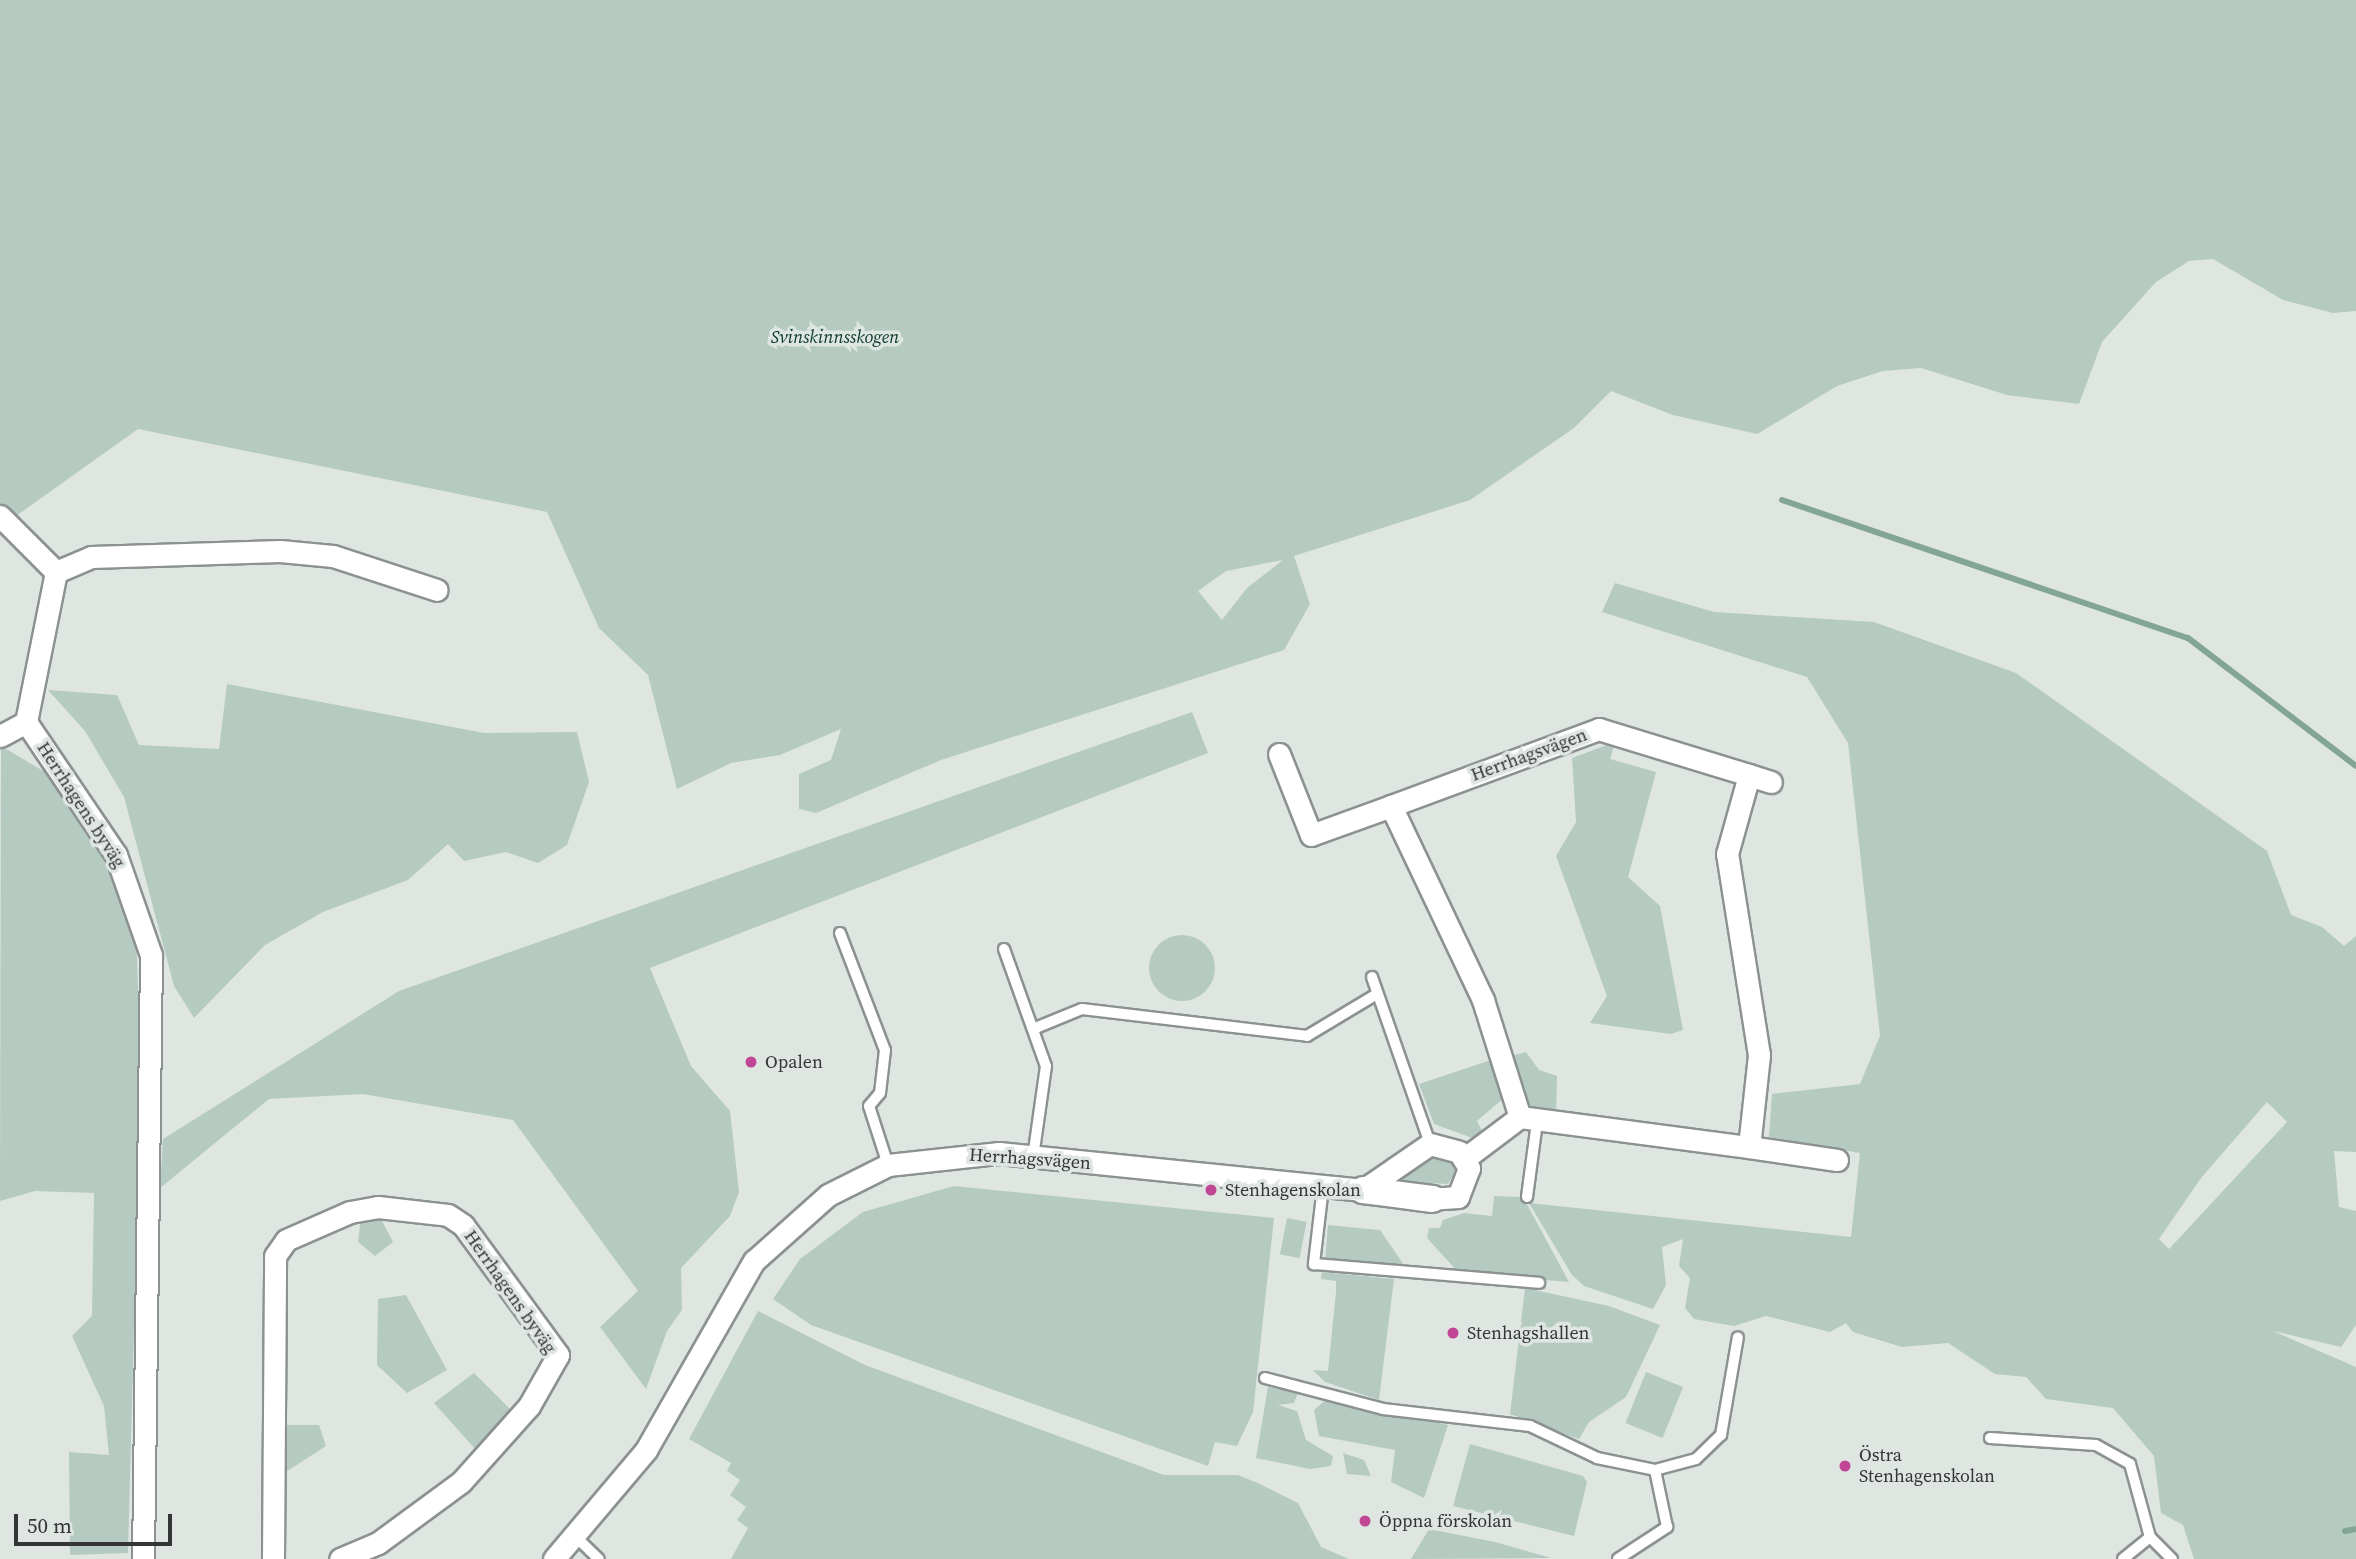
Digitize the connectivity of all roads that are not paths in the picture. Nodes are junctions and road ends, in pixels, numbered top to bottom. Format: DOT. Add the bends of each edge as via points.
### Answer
graph roads {
  1 [pos="0,516"];
  2 [pos="56,572"];
  3 [pos="437,590"];
  4 [pos="26,722"];
  5 [pos="0,736"];
  6 [pos="1279,754"];
  7 [pos="1749,775"];
  8 [pos="1771,782"];
  9 [pos="1391,806"];
  10 [pos="840,933"];
  11 [pos="1004,949"];
  12 [pos="1372,977"];
  13 [pos="1377,994"];
  14 [pos="1032,1029"];
  15 [pos="1529,1119"];
  16 [pos="1430,1144"];
  17 [pos="1749,1147"];
  18 [pos="1033,1157"];
  19 [pos="1464,1158"];
  20 [pos="1837,1160"];
  21 [pos="888,1164"];
  22 [pos="1323,1187"];
  23 [pos="1363,1190"];
  24 [pos="1527,1197"];
  25 [pos="1432,1199"];
  26 [pos="1539,1283"];
  27 [pos="1738,1337"];
  28 [pos="1265,1378"];
  29 [pos="1990,1438"];
  30 [pos="1655,1470"];
  31 [pos="2150,1537"];
  32 [pos="578,1538"];
  33 [pos="143,1559"];
  34 [pos="273,1559"];
  35 [pos="340,1559"];
  36 [pos="554,1559"];
  37 [pos="599,1559"];
  38 [pos="1618,1559"];
  39 [pos="2123,1559"];
  40 [pos="2172,1559"];
  1 -- 2 [label="street"];
  2 -- 3 [label="street" via="91,557 280,551 333,556"];
  2 -- 4 [label="street, Herrhagens byväg"];
  4 -- 5 [label="street, Herrhagens byväg"];
  4 -- 33 [label="street, Herrhagens byväg" via="116,856 151,956"];
  6 -- 9 [label="street, Herrhagsvägen" via="1311,835"];
  7 -- 8 [label="street, Herrhagsvägen"];
  7 -- 9 [label="street, Herrhagsvägen" via="1599,729"];
  7 -- 17 [label="street" via="1727,854 1759,1055"];
  9 -- 15 [label="street" via="1483,1000"];
  10 -- 21 [label="lane" via="884,1043 883,1081 869,1106"];
  11 -- 14 [label="lane"];
  12 -- 13 [label="lane"];
  13 -- 14 [label="lane" via="1307,1036 1082,1009"];
  13 -- 16 [label="lane"];
  14 -- 18 [label="lane" via="1046,1066"];
  15 -- 17 [label="street"];
  15 -- 19 [label="street"];
  15 -- 24 [label="lane"];
  16 -- 19 [label="street" via="1451,1147"];
  16 -- 23 [label="street"];
  17 -- 20 [label="street"];
  18 -- 21 [label="street, Herrhagsvägen" via="953,1154"];
  18 -- 22 [label="street, Herrhagsvägen"];
  19 -- 25 [label="street, Herrhagsvägen" via="1468,1180 1458,1197"];
  21 -- 32 [label="street, Herrhagsvägen" via="828,1195 754,1261 646,1450"];
  22 -- 23 [label="street, Herrhagsvägen"];
  22 -- 26 [label="lane" via="1314,1264"];
  23 -- 25 [label="street, Herrhagsvägen"];
  27 -- 30 [label="lane" via="1721,1435 1696,1459"];
  28 -- 30 [label="lane" via="1383,1409 1530,1426 1597,1458"];
  29 -- 31 [label="lane" via="2112,1452 2130,1464 2140,1486"];
  30 -- 38 [label="lane" via="1667,1527"];
  31 -- 39 [label="lane"];
  31 -- 40 [label="lane"];
  32 -- 36 [label="street, Herrhagsvägen"];
  32 -- 37 [label="lane"];
  34 -- 35 [label="street, Herrhagens byväg" via="275,1255 286,1240 349,1212 378,1207 448,1215 463,1225 558,1355 529,1406 461,1482 378,1543"];
}
